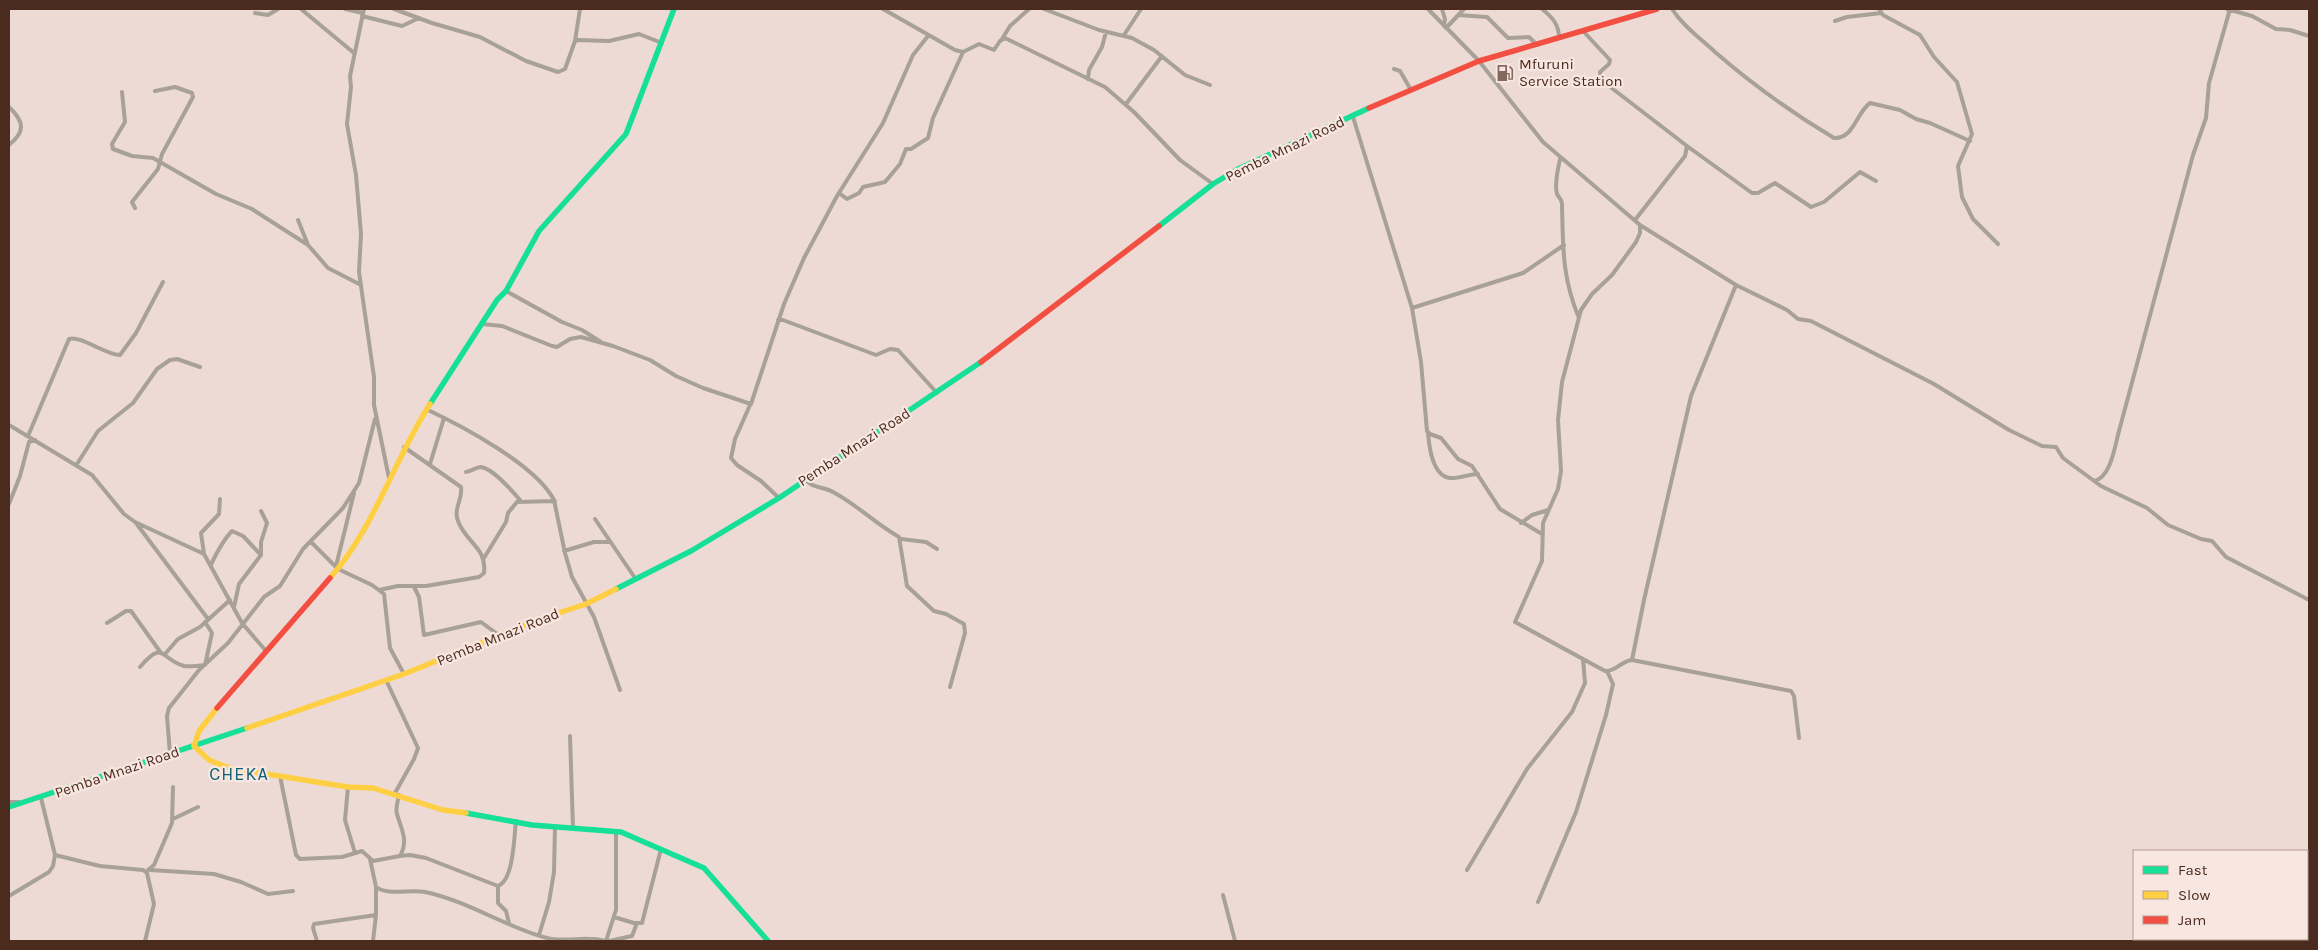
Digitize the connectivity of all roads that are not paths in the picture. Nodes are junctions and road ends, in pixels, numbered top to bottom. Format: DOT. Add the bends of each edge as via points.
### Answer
graph roads {
  1 [pos="278,9"];
  2 [pos="301,9"];
  3 [pos="345,9"];
  4 [pos="394,9"];
  5 [pos="580,9"];
  6 [pos="674,9"];
  7 [pos="883,9"];
  8 [pos="1029,9"];
  9 [pos="1044,9"];
  10 [pos="1141,9"];
  11 [pos="1428,9"];
  12 [pos="1442,9"];
  13 [pos="1464,9"];
  14 [pos="1542,9"];
  15 [pos="1657,9"];
  16 [pos="1672,9"];
  17 [pos="2229,9"];
  18 [pos="1880,11"];
  19 [pos="255,13"];
  20 [pos="363,13"];
  21 [pos="1458,15"];
  22 [pos="419,18"];
  23 [pos="1835,21"];
  24 [pos="1445,27"];
  25 [pos="1583,31"];
  26 [pos="1106,32"];
  27 [pos="1124,35"];
  28 [pos="928,36"];
  29 [pos="2309,36"];
  30 [pos="1559,38"];
  31 [pos="575,41"];
  32 [pos="1001,41"];
  33 [pos="662,43"];
  34 [pos="1537,45"];
  35 [pos="354,52"];
  36 [pos="963,52"];
  37 [pos="1162,56"];
  38 [pos="1479,61"];
  39 [pos="1394,69"];
  40 [pos="1088,78"];
  41 [pos="1210,85"];
  42 [pos="1411,90"];
  43 [pos="154,91"];
  44 [pos="122,92"];
  45 [pos="1126,104"];
  46 [pos="9,107"];
  47 [pos="1353,116"];
  48 [pos="1970,141"];
  49 [pos="9,146"];
  50 [pos="1687,146"];
  51 [pos="1560,159"];
  52 [pos="160,161"];
  53 [pos="1876,181"];
  54 [pos="1214,184"];
  55 [pos="839,193"];
  56 [pos="135,208"];
  57 [pos="298,220"];
  58 [pos="1635,220"];
  59 [pos="1640,225"];
  60 [pos="1998,244"];
  61 [pos="308,245"];
  62 [pos="1564,245"];
  63 [pos="163,282"];
  64 [pos="361,285"];
  65 [pos="1736,286"];
  66 [pos="506,291"];
  67 [pos="1412,308"];
  68 [pos="1579,318"];
  69 [pos="778,320"];
  70 [pos="481,324"];
  71 [pos="602,343"];
  72 [pos="200,367"];
  73 [pos="937,393"];
  74 [pos="750,405"];
  75 [pos="426,409"];
  76 [pos="376,417"];
  77 [pos="444,418"];
  78 [pos="9,424"];
  79 [pos="1428,432"];
  80 [pos="28,436"];
  81 [pos="35,440"];
  82 [pos="404,447"];
  83 [pos="77,464"];
  84 [pos="430,464"];
  85 [pos="466,472"];
  86 [pos="1478,474"];
  87 [pos="389,478"];
  88 [pos="805,479"];
  89 [pos="2094,481"];
  90 [pos="355,490"];
  91 [pos="779,498"];
  92 [pos="220,499"];
  93 [pos="520,500"];
  94 [pos="555,501"];
  95 [pos="9,504"];
  96 [pos="1548,510"];
  97 [pos="260,512"];
  98 [pos="595,519"];
  99 [pos="135,522"];
  100 [pos="1521,523"];
  101 [pos="1542,534"];
  102 [pos="901,539"];
  103 [pos="311,542"];
  104 [pos="610,542"];
  105 [pos="937,549"];
  106 [pos="564,551"];
  107 [pos="204,554"];
  108 [pos="261,555"];
  109 [pos="484,558"];
  110 [pos="211,565"];
  111 [pos="337,568"];
  112 [pos="635,578"];
  113 [pos="414,587"];
  114 [pos="379,590"];
  115 [pos="230,600"];
  116 [pos="2309,600"];
  117 [pos="586,604"];
  118 [pos="234,607"];
  119 [pos="206,621"];
  120 [pos="107,623"];
  121 [pos="242,623"];
  122 [pos="500,636"];
  123 [pos="266,651"];
  124 [pos="163,654"];
  125 [pos="1583,659"];
  126 [pos="1632,660"];
  127 [pos="205,665"];
  128 [pos="140,667"];
  129 [pos="1608,671"];
  130 [pos="404,674"];
  131 [pos="386,680"];
  132 [pos="950,687"];
  133 [pos="620,690"];
  134 [pos="570,736"];
  135 [pos="1799,738"];
  136 [pos="194,746"];
  137 [pos="170,754"];
  138 [pos="280,776"];
  139 [pos="173,787"];
  140 [pos="348,787"];
  141 [pos="397,794"];
  142 [pos="41,798"];
  143 [pos="9,802"];
  144 [pos="21,802"];
  145 [pos="9,807"];
  146 [pos="198,807"];
  147 [pos="173,819"];
  148 [pos="516,821"];
  149 [pos="555,826"];
  150 [pos="573,828"];
  151 [pos="616,831"];
  152 [pos="661,849"];
  153 [pos="355,853"];
  154 [pos="55,854"];
  155 [pos="400,856"];
  156 [pos="370,859"];
  157 [pos="1467,870"];
  158 [pos="148,871"];
  159 [pos="376,886"];
  160 [pos="498,886"];
  161 [pos="293,891"];
  162 [pos="1223,895"];
  163 [pos="9,896"];
  164 [pos="1538,902"];
  165 [pos="376,915"];
  166 [pos="614,916"];
  167 [pos="509,923"];
  168 [pos="636,923"];
  169 [pos="539,935"];
  170 [pos="593,940"];
  171 [pos="145,941"];
  172 [pos="317,941"];
  173 [pos="373,941"];
  174 [pos="606,941"];
  175 [pos="768,941"];
  176 [pos="1235,941"];
  1 -- 19 [label="street" via="268,14"];
  2 -- 35 [label="street"];
  3 -- 20 [label="street"];
  4 -- 22 [label="street"];
  5 -- 31 [label="street"];
  6 -- 33 [label="main road"];
  7 -- 28 [label="street"];
  8 -- 32 [label="street" via="1010,26"];
  9 -- 26 [label="street"];
  10 -- 27 [label="street"];
  11 -- 24 [label="street"];
  12 -- 24 [label="street"];
  13 -- 21 [label="street"];
  14 -- 30 [label="street" via="1554,19"];
  15 -- 25 [label="main road, Pemba Mnazi Road"];
  16 -- 48 [label="street" via="1689,29 1735,69 1834,138 1845,136 1870,103 1900,110"];
  17 -- 29 [label="street" via="2252,16 2276,29"];
  17 -- 89 [label="street" via="2209,83 2206,118 2193,155 2119,431 2105,473"];
  18 -- 23 [label="street"];
  18 -- 48 [label="street" via="1920,35 1939,64 1957,82 1971,129"];
  20 -- 22 [label="street" via="402,26"];
  20 -- 35 [label="street"];
  21 -- 24 [label="street"];
  21 -- 34 [label="street" via="1487,17 1508,38 1529,37"];
  22 -- 31 [label="street" via="480,37 526,61 558,72 565,69"];
  24 -- 38 [label="street"];
  25 -- 30 [label="main road, Pemba Mnazi Road"];
  25 -- 50 [label="street" via="1610,60 1600,72 1600,79"];
  26 -- 27 [label="street"];
  26 -- 40 [label="street"];
  27 -- 37 [label="street"];
  28 -- 36 [label="street"];
  28 -- 55 [label="street" via="912,55 883,123"];
  30 -- 34 [label="main road, Pemba Mnazi Road"];
  31 -- 33 [label="street" via="609,41 639,34"];
  32 -- 36 [label="street" via="994,50 976,44"];
  32 -- 40 [label="street" via="1005,38"];
  33 -- 66 [label="main road" via="626,134 554,211 539,231"];
  34 -- 38 [label="main road, Pemba Mnazi Road"];
  35 -- 64 [label="street" via="347,124 356,175"];
  36 -- 55 [label="street" via="933,118 928,138 906,149 900,164 884,183 863,187 847,199"];
  37 -- 41 [label="street" via="1185,75"];
  37 -- 45 [label="street"];
  38 -- 42 [label="main road, Pemba Mnazi Road"];
  38 -- 51 [label="street" via="1532,131"];
  39 -- 42 [label="street" via="1400,71"];
  40 -- 45 [label="street"];
  42 -- 47 [label="main road, Pemba Mnazi Road"];
  43 -- 52 [label="street" via="175,87 193,95"];
  44 -- 52 [label="street" via="125,122 112,144 113,149"];
  45 -- 54 [label="street" via="1180,160"];
  46 -- 49 [label="street" via="19,120 21,131"];
  47 -- 54 [label="main road, Pemba Mnazi Road" via="1238,169"];
  47 -- 67 [label="street"];
  48 -- 60 [label="street" via="1958,166 1962,197 1973,219"];
  50 -- 53 [label="street" via="1752,193 1775,183 1811,207 1824,202 1860,172"];
  50 -- 58 [label="street" via="1685,156"];
  51 -- 58 [label="street"];
  51 -- 62 [label="street" via="1557,188 1562,201"];
  52 -- 56 [label="street" via="132,202"];
  52 -- 61 [label="street" via="188,180 252,208"];
  54 -- 73 [label="main road, Pemba Mnazi Road" via="1025,330"];
  55 -- 69 [label="street" via="804,258"];
  57 -- 61 [label="street"];
  58 -- 59 [label="street"];
  59 -- 65 [label="street"];
  59 -- 68 [label="street" via="1636,242 1612,275 1585,302"];
  61 -- 64 [label="street" via="328,268"];
  62 -- 67 [label="street" via="1523,273"];
  62 -- 68 [label="street" via="1565,279"];
  63 -- 80 [label="street" via="136,333 120,355 76,338 69,339"];
  64 -- 76 [label="street" via="374,377"];
  65 -- 89 [label="street" via="1923,378 2023,437 2042,446 2056,447 2063,458"];
  65 -- 126 [label="street" via="1691,396"];
  66 -- 70 [label="main road"];
  66 -- 71 [label="street"];
  67 -- 79 [label="street"];
  68 -- 96 [label="street" via="1562,382 1558,427 1561,471 1558,489"];
  69 -- 73 [label="street" via="876,355 890,349 898,350"];
  69 -- 74 [label="street"];
  70 -- 71 [label="street" via="502,326 557,347 576,337"];
  70 -- 75 [label="main road"];
  71 -- 74 [label="street" via="638,354 676,376"];
  72 -- 83 [label="street" via="177,359 157,369 133,403 98,431"];
  73 -- 88 [label="main road, Pemba Mnazi Road"];
  74 -- 91 [label="street" via="735,439 731,458"];
  75 -- 77 [label="street"];
  75 -- 82 [label="main road"];
  76 -- 87 [label="street"];
  76 -- 90 [label="street" via="365,466"];
  77 -- 84 [label="street"];
  77 -- 94 [label="street" via="528,469"];
  78 -- 80 [label="street"];
  79 -- 86 [label="street" via="1441,438 1456,457"];
  79 -- 86 [label="street" via="1434,462 1440,472 1451,478"];
  80 -- 81 [label="street"];
  81 -- 83 [label="street"];
  81 -- 95 [label="street" via="29,442"];
  82 -- 84 [label="street"];
  82 -- 87 [label="main road"];
  83 -- 99 [label="street" via="96,478 113,502"];
  84 -- 109 [label="street" via="461,487 457,519"];
  85 -- 93 [label="street" via="485,468 506,483"];
  86 -- 100 [label="street" via="1500,508"];
  87 -- 111 [label="main road" via="369,521"];
  88 -- 91 [label="main road, Pemba Mnazi Road"];
  88 -- 102 [label="street" via="812,486 833,492"];
  89 -- 116 [label="street" via="2147,508 2168,525 2212,541 2226,557"];
  90 -- 103 [label="street" via="336,517"];
  90 -- 111 [label="street"];
  91 -- 112 [label="main road, Pemba Mnazi Road" via="691,551"];
  92 -- 107 [label="street" via="219,514 201,533"];
  93 -- 94 [label="street"];
  93 -- 109 [label="street" via="508,513"];
  94 -- 106 [label="street"];
  96 -- 100 [label="street"];
  96 -- 101 [label="street"];
  97 -- 108 [label="street" via="267,523"];
  98 -- 104 [label="street"];
  99 -- 107 [label="street"];
  99 -- 119 [label="street"];
  100 -- 101 [label="street"];
  101 -- 125 [label="street" via="1542,561 1515,622"];
  102 -- 105 [label="street" via="926,542"];
  102 -- 132 [label="street" via="908,588 934,611 951,616 965,626"];
  103 -- 111 [label="street"];
  103 -- 121 [label="street" via="280,586 264,598"];
  104 -- 106 [label="street" via="594,542"];
  104 -- 112 [label="street"];
  106 -- 117 [label="street"];
  107 -- 110 [label="street"];
  108 -- 110 [label="street" via="243,536 232,531 215,553"];
  108 -- 118 [label="street" via="240,584"];
  109 -- 113 [label="street" via="484,573 478,577"];
  110 -- 115 [label="street"];
  111 -- 114 [label="street"];
  111 -- 123 [label="main road"];
  112 -- 117 [label="main road, Pemba Mnazi Road"];
  113 -- 114 [label="street"];
  113 -- 122 [label="street" via="419,597 424,636 481,622"];
  114 -- 130 [label="street" via="385,596 390,648"];
  115 -- 118 [label="street"];
  115 -- 119 [label="street"];
  117 -- 122 [label="main road, Pemba Mnazi Road"];
  117 -- 133 [label="street"];
  118 -- 121 [label="street"];
  119 -- 124 [label="street" via="178,638"];
  119 -- 127 [label="street" via="212,633"];
  120 -- 124 [label="street" via="126,611 131,612"];
  121 -- 123 [label="street"];
  121 -- 127 [label="street" via="228,644"];
  122 -- 130 [label="main road, Pemba Mnazi Road"];
  123 -- 136 [label="main road" via="202,726"];
  124 -- 127 [label="street" via="187,667"];
  124 -- 128 [label="street" via="149,656"];
  125 -- 129 [label="street"];
  125 -- 157 [label="street" via="1586,683 1572,712 1527,768"];
  126 -- 129 [label="street"];
  126 -- 135 [label="street" via="1791,691"];
  127 -- 137 [label="street" via="169,708"];
  129 -- 164 [label="street" via="1613,684 1606,715 1576,812"];
  130 -- 131 [label="main road, Pemba Mnazi Road"];
  131 -- 136 [label="main road, Pemba Mnazi Road"];
  131 -- 141 [label="street" via="418,748"];
  134 -- 150 [label="street"];
  136 -- 137 [label="main road, Pemba Mnazi Road"];
  136 -- 138 [label="main road" via="222,767"];
  137 -- 142 [label="main road, Pemba Mnazi Road"];
  138 -- 140 [label="main road"];
  138 -- 153 [label="street" via="298,858 342,857"];
  139 -- 147 [label="street"];
  140 -- 141 [label="main road" via="368,787"];
  140 -- 153 [label="street" via="345,820"];
  141 -- 148 [label="main road" via="443,810"];
  141 -- 155 [label="street" via="396,812 404,839"];
  142 -- 144 [label="main road, Pemba Mnazi Road"];
  142 -- 154 [label="street"];
  143 -- 144 [label="street"];
  144 -- 145 [label="main road, Pemba Mnazi Road"];
  146 -- 147 [label="street"];
  147 -- 158 [label="street"];
  148 -- 149 [label="main road"];
  148 -- 160 [label="street" via="512,861 505,880"];
  149 -- 150 [label="main road"];
  149 -- 169 [label="street" via="554,872"];
  150 -- 151 [label="main road"];
  151 -- 152 [label="main road"];
  151 -- 166 [label="street"];
  152 -- 168 [label="street" via="642,923"];
  152 -- 175 [label="main road" via="704,868"];
  153 -- 156 [label="street" via="362,852"];
  154 -- 158 [label="street" via="100,866"];
  154 -- 163 [label="street" via="49,872"];
  155 -- 156 [label="street" via="378,862"];
  155 -- 160 [label="street" via="426,858"];
  156 -- 159 [label="street"];
  158 -- 161 [label="street" via="214,874 268,894"];
  158 -- 171 [label="street" via="154,904"];
  159 -- 165 [label="street"];
  159 -- 167 [label="street" via="385,891 409,890 436,895 472,906"];
  160 -- 167 [label="street" via="498,903 506,911"];
  162 -- 176 [label="street"];
  165 -- 172 [label="street" via="314,924"];
  165 -- 173 [label="street"];
  166 -- 168 [label="street"];
  166 -- 174 [label="street"];
  167 -- 169 [label="street"];
  168 -- 174 [label="street" via="632,936"];
  169 -- 170 [label="street" via="549,939"];
  170 -- 174 [label="street"];
}
